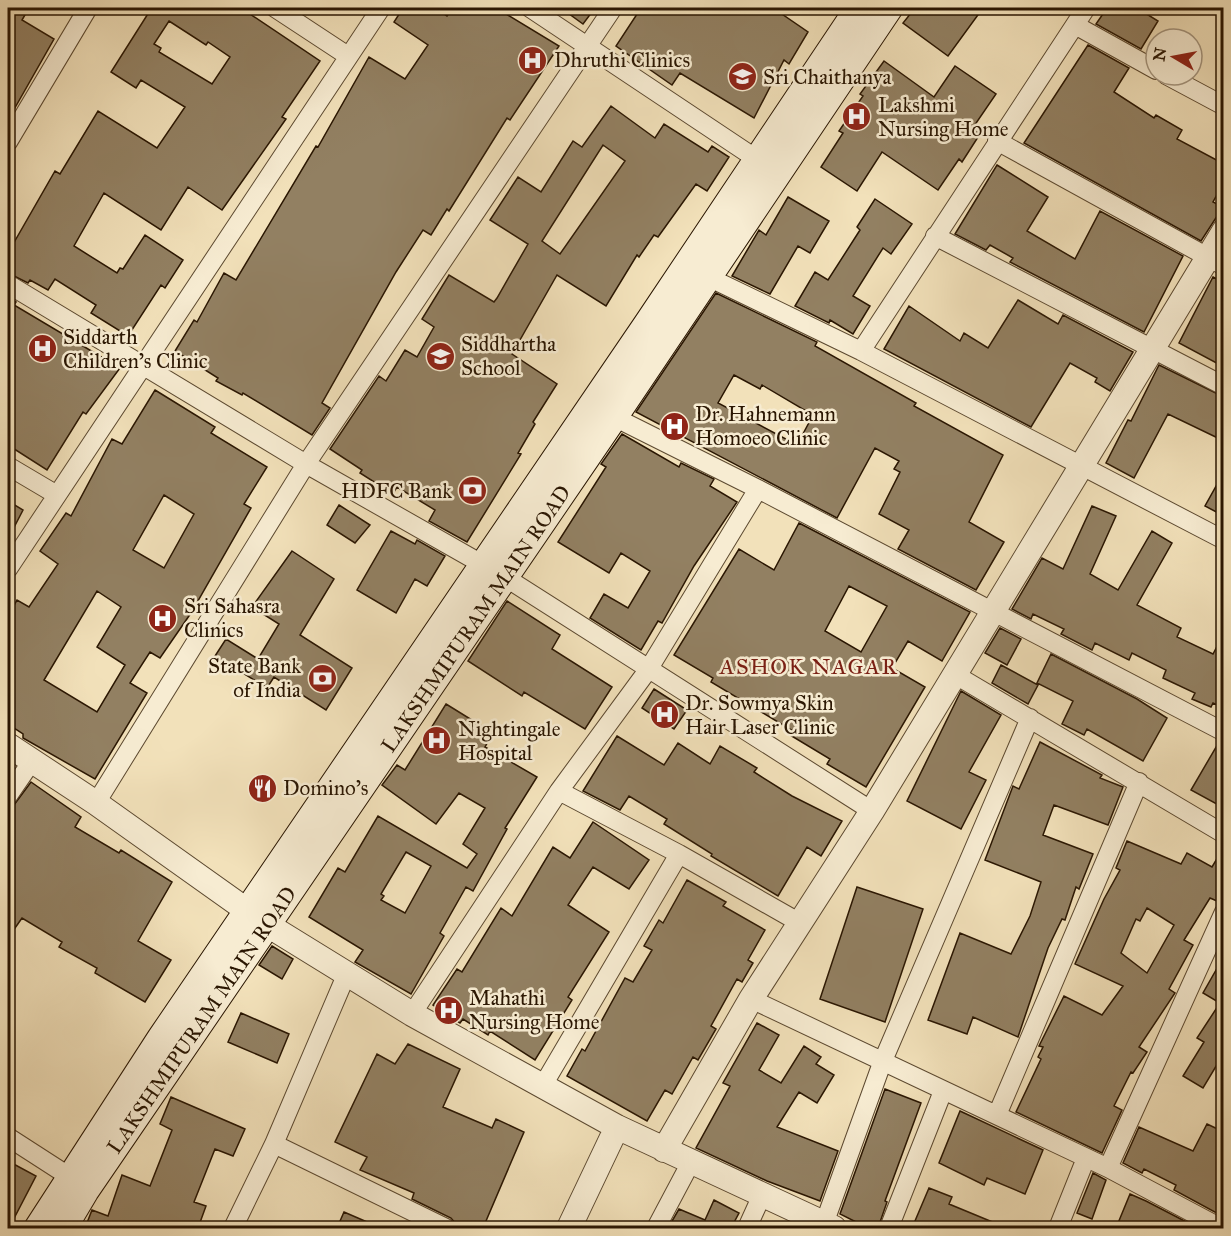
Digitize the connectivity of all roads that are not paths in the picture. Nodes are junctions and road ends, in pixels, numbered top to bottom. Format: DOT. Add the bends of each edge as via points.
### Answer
graph roads {
  1 [pos="88,8"];
  2 [pos="275,8"];
  3 [pos="381,8"];
  4 [pos="531,8"];
  5 [pos="613,8"];
  6 [pos="859,8"];
  7 [pos="889,8"];
  8 [pos="1086,8"];
  9 [pos="1075,26"];
  10 [pos="588,45"];
  11 [pos="348,56"];
  12 [pos="1144,63"];
  13 [pos="1188,87"];
  14 [pos="1224,106"];
  15 [pos="997,141"];
  16 [pos="8,142"];
  17 [pos="758,160"];
  18 [pos="1224,231"];
  19 [pos="935,236"];
  20 [pos="1215,262"];
  21 [pos="708,277"];
  22 [pos="8,284"];
  23 [pos="1150,349"];
  24 [pos="861,351"];
  25 [pos="141,366"];
  26 [pos="1224,386"];
  27 [pos="614,417"];
  28 [pos="306,464"];
  29 [pos="8,466"];
  30 [pos="1081,466"];
  31 [pos="759,489"];
  32 [pos="57,495"];
  33 [pos="1224,540"];
  34 [pos="8,569"];
  35 [pos="493,570"];
  36 [pos="992,610"];
  37 [pos="648,670"];
  38 [pos="954,674"];
  39 [pos="1030,717"];
  40 [pos="1224,732"];
  41 [pos="8,745"];
  42 [pos="32,760"];
  43 [pos="1139,782"];
  44 [pos="559,791"];
  45 [pos="8,796"];
  46 [pos="96,803"];
  47 [pos="872,811"];
  48 [pos="1224,834"];
  49 [pos="679,854"];
  50 [pos="1224,912"];
  51 [pos="257,917"];
  52 [pos="802,924"];
  53 [pos="347,973"];
  54 [pos="751,999"];
  55 [pos="412,1014"];
  56 [pos="882,1063"];
  57 [pos="542,1087"];
  58 [pos="943,1091"];
  59 [pos="997,1115"];
  60 [pos="617,1127"];
  61 [pos="8,1137"];
  62 [pos="274,1144"];
  63 [pos="664,1150"];
  64 [pos="1086,1158"];
  65 [pos="691,1162"];
  66 [pos="1108,1168"];
  67 [pos="70,1177"];
  68 [pos="762,1195"];
  69 [pos="415,1222"];
  70 [pos="829,1226"];
  71 [pos="39,1228"];
  72 [pos="63,1228"];
  73 [pos="232,1228"];
  74 [pos="446,1228"];
  75 [pos="569,1228"];
  76 [pos="656,1228"];
  77 [pos="747,1228"];
  78 [pos="889,1228"];
  79 [pos="1058,1228"];
  80 [pos="1221,1228"];
  1 -- 16 [label="street"];
  2 -- 11 [label="street"];
  3 -- 11 [label="street"];
  4 -- 10 [label="street"];
  5 -- 10 [label="street"];
  6 -- 17 [label="main road, LAKSHMIPURAM MAIN ROAD"];
  7 -- 21 [label="main road, LAKSHMIPURAM MAIN ROAD"];
  8 -- 9 [label="street"];
  9 -- 12 [label="street"];
  9 -- 15 [label="street"];
  10 -- 17 [label="street"];
  10 -- 28 [label="street"];
  11 -- 25 [label="street"];
  13 -- 14 [label="street"];
  15 -- 19 [label="street"];
  15 -- 20 [label="street"];
  17 -- 35 [label="main road, LAKSHMIPURAM MAIN ROAD"];
  18 -- 20 [label="street"];
  19 -- 23 [label="street"];
  19 -- 24 [label="street"];
  20 -- 23 [label="street"];
  21 -- 24 [label="street"];
  21 -- 27 [label="main road, LAKSHMIPURAM MAIN ROAD"];
  22 -- 25 [label="street"];
  23 -- 26 [label="street"];
  23 -- 30 [label="street"];
  24 -- 30 [label="street"];
  25 -- 28 [label="street"];
  25 -- 32 [label="street"];
  27 -- 31 [label="street"];
  27 -- 35 [label="main road, LAKSHMIPURAM MAIN ROAD"];
  28 -- 35 [label="street"];
  28 -- 46 [label="street"];
  29 -- 32 [label="street"];
  30 -- 33 [label="street"];
  30 -- 36 [label="street"];
  31 -- 36 [label="street"];
  31 -- 37 [label="street"];
  32 -- 34 [label="street"];
  35 -- 37 [label="street"];
  35 -- 51 [label="main road, LAKSHMIPURAM MAIN ROAD"];
  36 -- 38 [label="street"];
  36 -- 40 [label="street"];
  37 -- 44 [label="street"];
  37 -- 47 [label="street"];
  38 -- 39 [label="street"];
  38 -- 47 [label="street"];
  39 -- 43 [label="street"];
  39 -- 56 [label="street"];
  41 -- 42 [label="street"];
  42 -- 45 [label="street"];
  42 -- 46 [label="street"];
  43 -- 48 [label="street"];
  43 -- 59 [label="street"];
  44 -- 49 [label="street"];
  44 -- 55 [label="street"];
  46 -- 51 [label="street"];
  47 -- 52 [label="street"];
  49 -- 52 [label="street"];
  49 -- 57 [label="street"];
  50 -- 66 [label="street"];
  51 -- 53 [label="street"];
  51 -- 67 [label="main road, LAKSHMIPURAM MAIN ROAD"];
  51 -- 72 [label="main road, LAKSHMIPURAM MAIN ROAD"];
  52 -- 54 [label="street"];
  53 -- 55 [label="street"];
  53 -- 62 [label="street"];
  54 -- 56 [label="street"];
  54 -- 63 [label="street"];
  55 -- 57 [label="street"];
  56 -- 58 [label="street"];
  56 -- 70 [label="street"];
  57 -- 60 [label="street"];
  58 -- 59 [label="street"];
  58 -- 78 [label="street"];
  59 -- 64 [label="street"];
  60 -- 63 [label="street"];
  60 -- 75 [label="street"];
  61 -- 67 [label="street"];
  62 -- 69 [label="street"];
  62 -- 73 [label="street"];
  63 -- 65 [label="street"];
  64 -- 66 [label="street"];
  64 -- 79 [label="street"];
  65 -- 68 [label="street"];
  65 -- 76 [label="street"];
  66 -- 80 [label="street"];
  67 -- 71 [label="main road, LAKSHMIPURAM MAIN ROAD"];
  68 -- 70 [label="street"];
  68 -- 77 [label="street"];
  69 -- 74 [label="street"];
}
